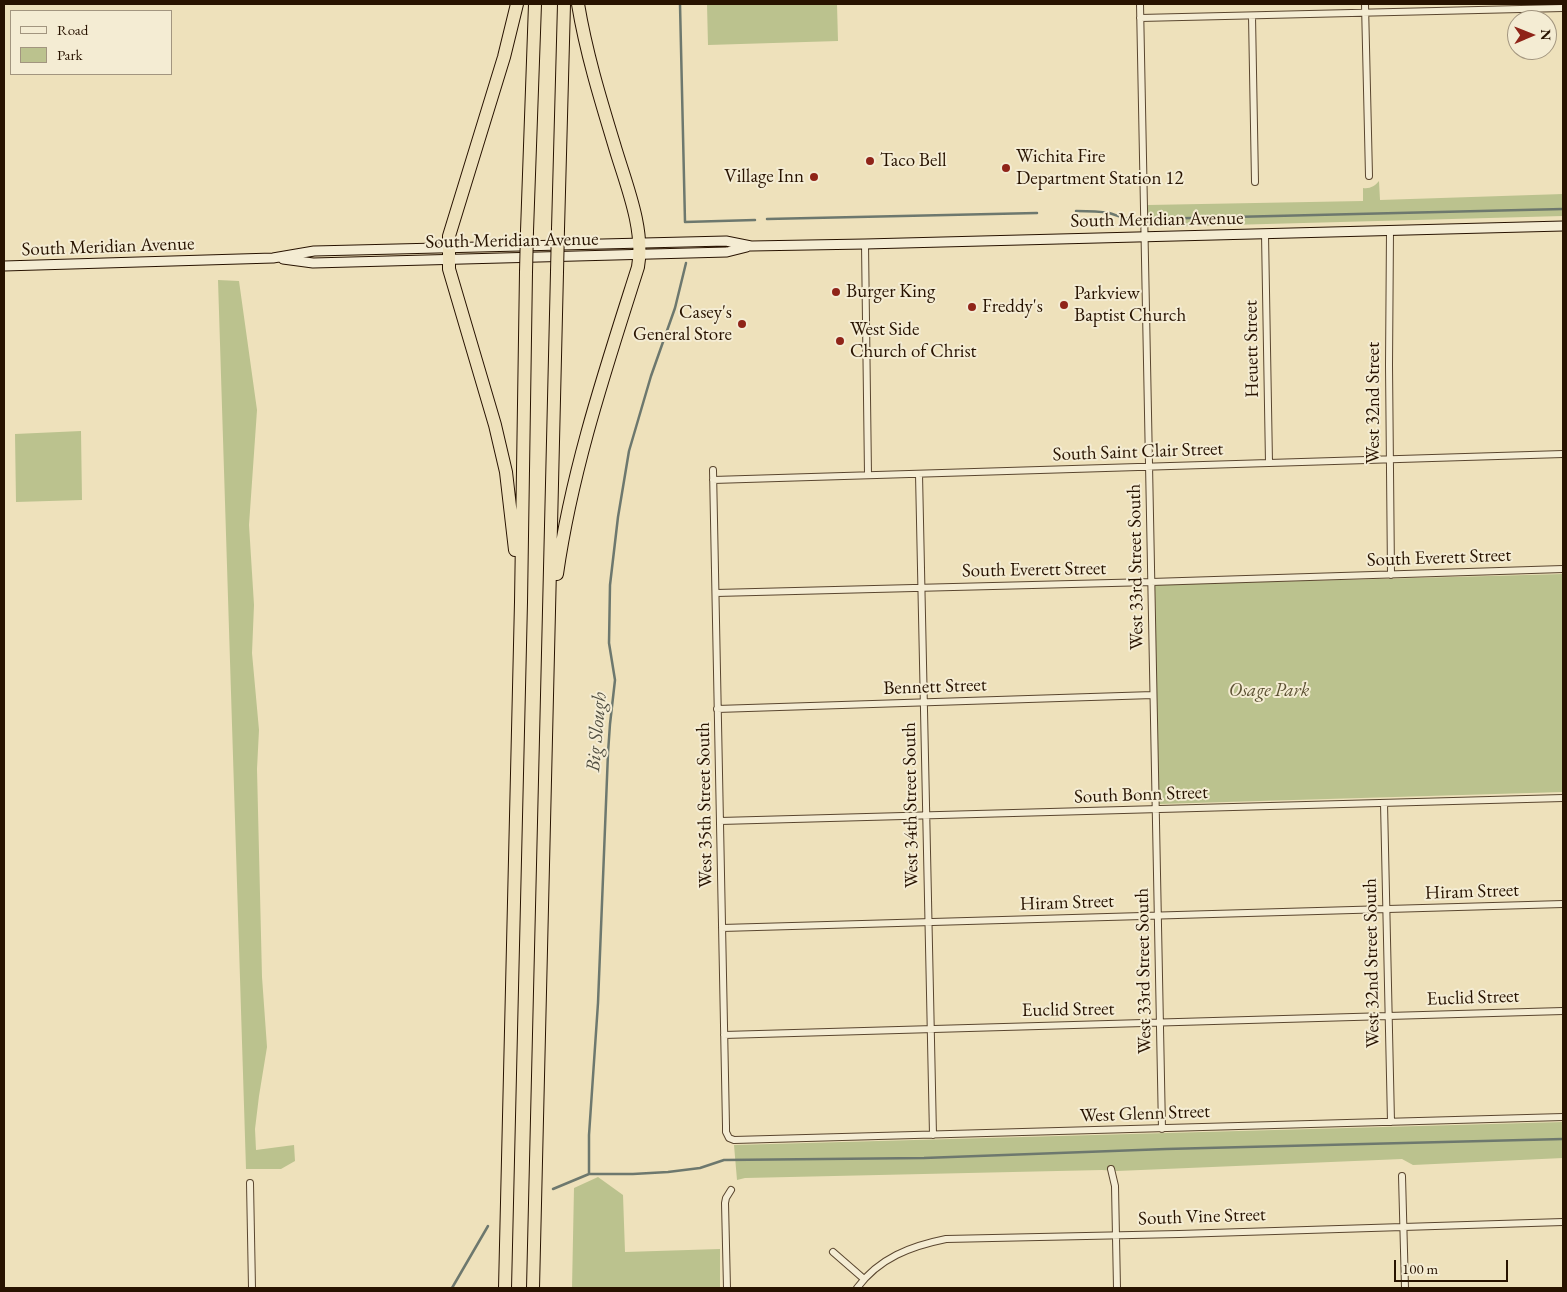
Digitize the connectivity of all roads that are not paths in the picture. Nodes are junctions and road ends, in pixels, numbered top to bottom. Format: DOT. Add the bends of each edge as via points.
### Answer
graph roads {
  1 [pos="517,4"];
  2 [pos="535,4"];
  3 [pos="564,4"];
  4 [pos="578,4"];
  5 [pos="1140,4"];
  6 [pos="1365,4"];
  7 [pos="1563,8"];
  8 [pos="1365,12"];
  9 [pos="1252,16"];
  10 [pos="1140,18"];
  11 [pos="1369,176"];
  12 [pos="1255,182"];
  13 [pos="1563,226"];
  14 [pos="1390,230"];
  15 [pos="1265,234"];
  16 [pos="1144,237"];
  17 [pos="865,244"];
  18 [pos="640,249"];
  19 [pos="449,254"];
  20 [pos="4,266"];
  21 [pos="1563,454"];
  22 [pos="1389,460"];
  23 [pos="1269,463"];
  24 [pos="1149,467"];
  25 [pos="713,470"];
  26 [pos="919,474"];
  27 [pos="868,475"];
  28 [pos="714,480"];
  29 [pos="1563,569"];
  30 [pos="1391,575"];
  31 [pos="1152,582"];
  32 [pos="922,588"];
  33 [pos="716,593"];
  34 [pos="521,602"];
  35 [pos="549,632"];
  36 [pos="1153,694"];
  37 [pos="924,702"];
  38 [pos="718,709"];
  39 [pos="1563,798"];
  40 [pos="1384,803"];
  41 [pos="1156,810"];
  42 [pos="926,816"];
  43 [pos="720,821"];
  44 [pos="1563,904"];
  45 [pos="1386,909"];
  46 [pos="1158,916"];
  47 [pos="929,922"];
  48 [pos="722,928"];
  49 [pos="1563,1011"];
  50 [pos="1389,1016"];
  51 [pos="1160,1022"];
  52 [pos="930,1028"];
  53 [pos="724,1036"];
  54 [pos="1563,1117"];
  55 [pos="1391,1122"];
  56 [pos="1162,1129"];
  57 [pos="932,1135"];
  58 [pos="728,1138"];
  59 [pos="1111,1169"];
  60 [pos="1402,1176"];
  61 [pos="250,1182"];
  62 [pos="731,1190"];
  63 [pos="1563,1222"];
  64 [pos="1403,1226"];
  65 [pos="1116,1235"];
  66 [pos="834,1252"];
  67 [pos="864,1278"];
  68 [pos="252,1288"];
  69 [pos="505,1288"];
  70 [pos="533,1288"];
  71 [pos="727,1288"];
  72 [pos="857,1288"];
  73 [pos="1117,1288"];
  74 [pos="1405,1288"];
  1 -- 19 [label="highway" via="449,236"];
  2 -- 34 [label="highway, bridge" via="526,272"];
  3 -- 35 [label="highway, bridge"];
  4 -- 18 [label="highway" via="584,40 637,222"];
  5 -- 10 [label="street, West 33rd Street South"];
  6 -- 8 [label="street"];
  7 -- 8 [label="street"];
  8 -- 9 [label="street"];
  8 -- 11 [label="street"];
  9 -- 10 [label="street"];
  9 -- 12 [label="street"];
  10 -- 16 [label="street, West 33rd Street South"];
  13 -- 14 [label="main road, South Meridian Avenue"];
  14 -- 15 [label="main road, South Meridian Avenue"];
  14 -- 22 [label="street, West 32nd Street"];
  15 -- 16 [label="main road, South Meridian Avenue"];
  15 -- 23 [label="street, Heuett Street"];
  16 -- 17 [label="main road, South Meridian Avenue"];
  16 -- 24 [label="street, West 33rd Street South"];
  17 -- 18 [label="main road, South Meridian Avenue" via="751,246 726,241"];
  17 -- 27 [label="street"];
  18 -- 19 [label="main road, South Meridian Avenue"];
  18 -- 35 [label="highway" via="638,267 574,482 562,536"];
  19 -- 20 [label="main road, South Meridian Avenue" via="313,263 273,258"];
  19 -- 34 [label="highway" via="449,269 506,472"];
  21 -- 22 [label="street, South Saint Clair Street"];
  22 -- 23 [label="street, South Saint Clair Street"];
  22 -- 30 [label="street, West 32nd Street"];
  23 -- 24 [label="street, South Saint Clair Street"];
  24 -- 26 [label="street, South Saint Clair Street"];
  24 -- 31 [label="street, West 33rd Street South"];
  25 -- 28 [label="street, West 35th Street South"];
  26 -- 27 [label="street, South Saint Clair Street"];
  26 -- 32 [label="street, West 34th Street South"];
  27 -- 28 [label="street, South Saint Clair Street"];
  28 -- 33 [label="street, West 35th Street South"];
  29 -- 30 [label="street, South Everett Street"];
  30 -- 31 [label="street, South Everett Street"];
  31 -- 32 [label="street, South Everett Street"];
  31 -- 36 [label="street, West 33rd Street South"];
  32 -- 33 [label="street, South Everett Street"];
  32 -- 37 [label="street, West 34th Street South"];
  33 -- 38 [label="street, West 35th Street South"];
  34 -- 69 [label="highway"];
  35 -- 70 [label="highway"];
  36 -- 37 [label="street, Bennett Street"];
  36 -- 41 [label="street, West 33rd Street South"];
  37 -- 38 [label="street, Bennett Street"];
  37 -- 42 [label="street, West 34th Street South"];
  38 -- 43 [label="street, West 35th Street South"];
  39 -- 40 [label="street, South Bonn Street"];
  40 -- 41 [label="street, South Bonn Street"];
  40 -- 45 [label="street, West 32nd Street South"];
  41 -- 42 [label="street, South Bonn Street"];
  41 -- 46 [label="street, West 33rd Street South"];
  42 -- 43 [label="street, South Bonn Street"];
  42 -- 47 [label="street, West 34th Street South"];
  43 -- 48 [label="street, West 35th Street South"];
  44 -- 45 [label="street, Hiram Street"];
  45 -- 46 [label="street, Hiram Street"];
  45 -- 50 [label="street, West 32nd Street South"];
  46 -- 47 [label="street, Hiram Street"];
  46 -- 51 [label="street, West 33rd Street South"];
  47 -- 48 [label="street, Hiram Street"];
  47 -- 52 [label="street, West 34th Street South"];
  48 -- 53 [label="street, West 35th Street South"];
  49 -- 50 [label="street, Euclid Street"];
  50 -- 51 [label="street, Euclid Street"];
  50 -- 55 [label="street, West 32nd Street South"];
  51 -- 52 [label="street, Euclid Street"];
  51 -- 56 [label="street, West 33rd Street South"];
  52 -- 53 [label="street, Euclid Street"];
  52 -- 57 [label="street, West 34th Street South"];
  53 -- 58 [label="street, West 35th Street South"];
  54 -- 55 [label="street, West Glenn Street"];
  55 -- 56 [label="street, West Glenn Street"];
  56 -- 57 [label="street, West Glenn Street"];
  57 -- 58 [label="street, West Glenn Street"];
  59 -- 65 [label="street" via="1115,1186"];
  60 -- 64 [label="street"];
  61 -- 68 [label="street"];
  62 -- 71 [label="street" via="725,1205"];
  63 -- 64 [label="street, South Vine Street"];
  64 -- 65 [label="street, South Vine Street"];
  64 -- 74 [label="street"];
  65 -- 67 [label="street, South Vine Street" via="946,1239 921,1244 898,1254"];
  65 -- 73 [label="street"];
  66 -- 67 [label="street"];
  67 -- 72 [label="street, South Vine Street"];
}
